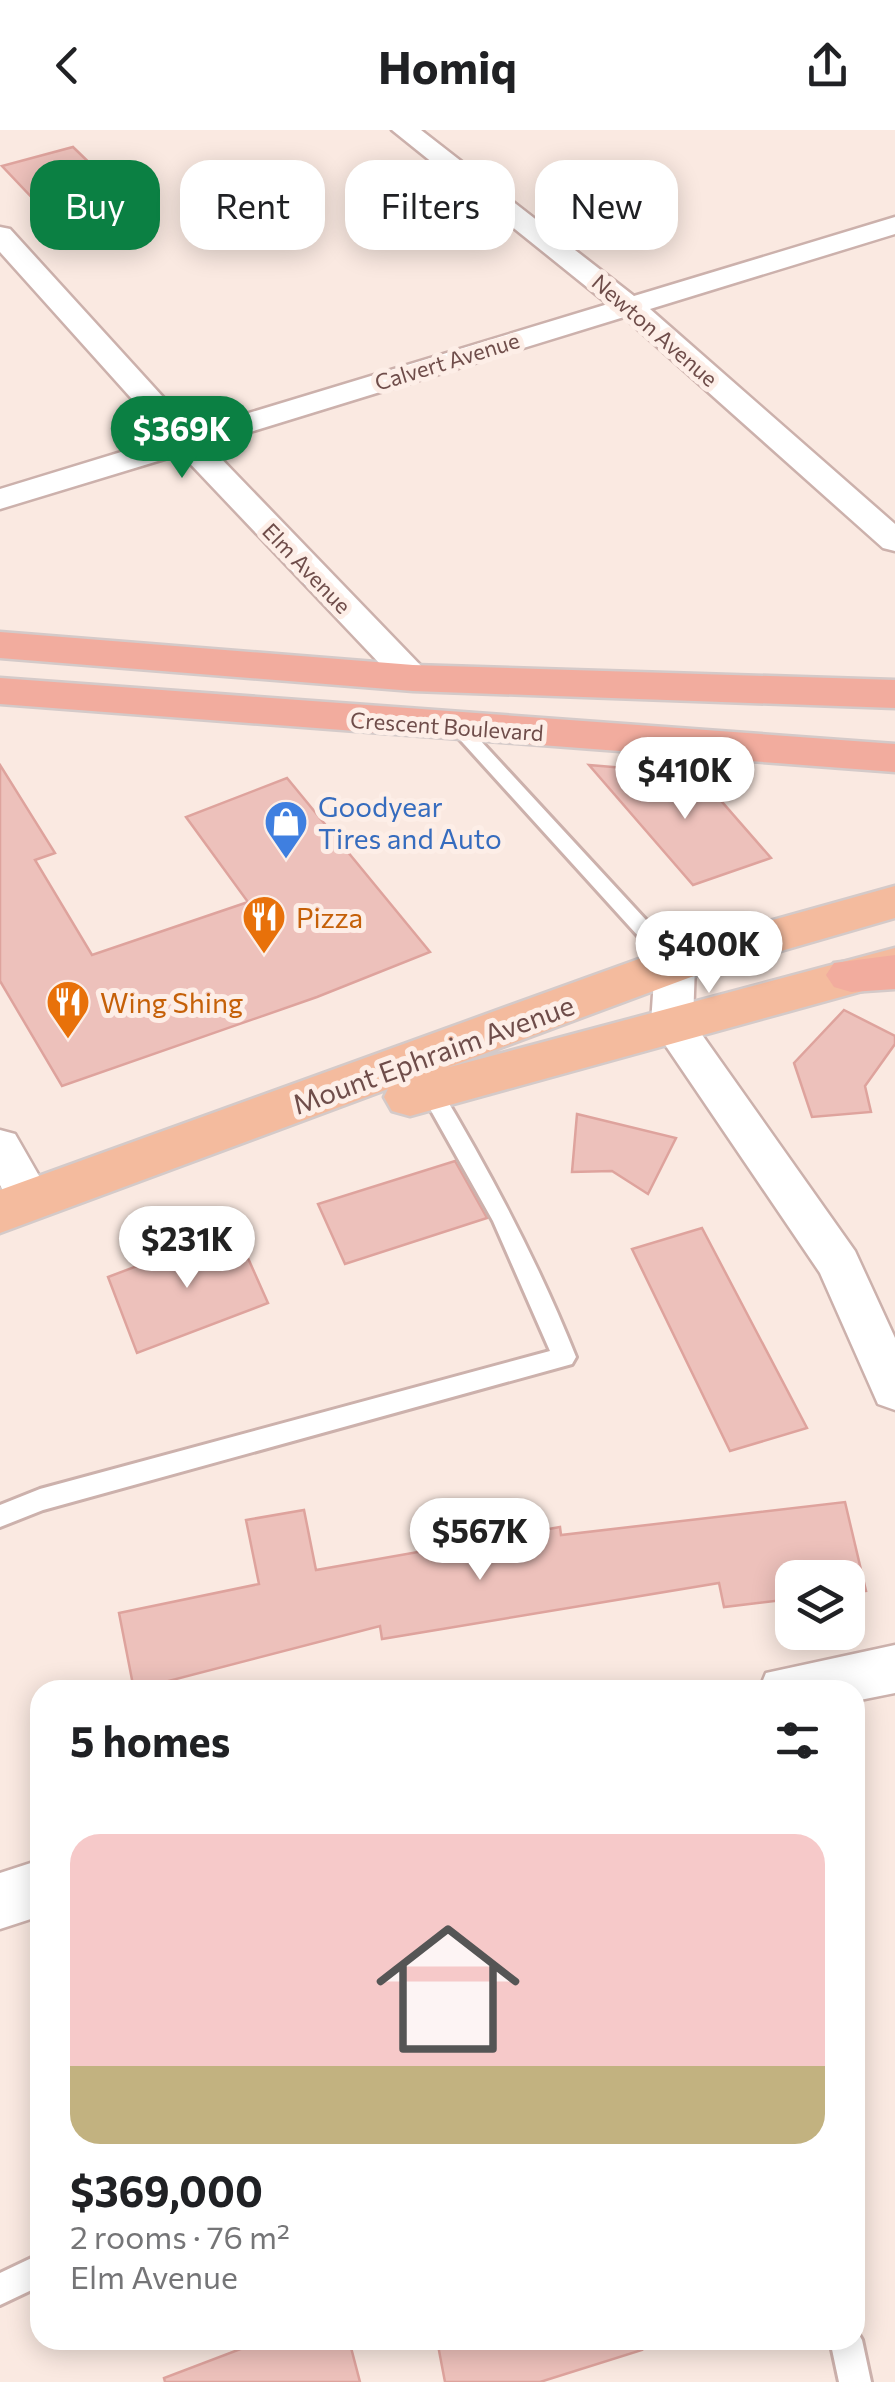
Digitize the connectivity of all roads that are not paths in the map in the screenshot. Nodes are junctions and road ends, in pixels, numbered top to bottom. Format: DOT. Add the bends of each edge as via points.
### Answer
graph roads {
  1 [pos="405,130"];
  2 [pos="895,225"];
  3 [pos="0,235"];
  4 [pos="629,306"];
  5 [pos="186,440"];
  6 [pos="0,499"];
  7 [pos="895,541"];
  8 [pos="0,645"];
  9 [pos="413,678"];
  10 [pos="0,691"];
  11 [pos="895,694"];
  12 [pos="460,728"];
  13 [pos="895,734"];
  14 [pos="708,742"];
  15 [pos="895,758"];
  16 [pos="895,902"];
  17 [pos="895,914"];
  18 [pos="820,920"];
  19 [pos="675,964"];
  20 [pos="880,971"];
  21 [pos="672,1024"];
  22 [pos="431,1091"];
  23 [pos="0,1146"];
  24 [pos="16,1207"];
  25 [pos="895,1390"];
  26 [pos="0,1516"];
  27 [pos="895,1669"];
  28 [pos="837,1680"];
  29 [pos="30,1891"];
  30 [pos="0,1901"];
  31 [pos="30,2275"];
  32 [pos="0,2289"];
  33 [pos="848,2350"];
  34 [pos="854,2382"];
  1 -- 4 [label="street, Newton Avenue"];
  2 -- 4 [label="street, Calvert Avenue"];
  3 -- 5 [label="street, Elm Avenue"];
  4 -- 5 [label="street, Calvert Avenue"];
  4 -- 7 [label="street, Newton Avenue"];
  5 -- 6 [label="street, Calvert Avenue"];
  5 -- 9 [label="street, Elm Avenue"];
  8 -- 9 [label="highway, Crescent Boulevard"];
  9 -- 11 [label="highway, Crescent Boulevard"];
  10 -- 12 [label="highway, Crescent Boulevard"];
  12 -- 14 [label="highway, Crescent Boulevard"];
  12 -- 19 [label="lane"];
  13 -- 14 [label="highway"];
  14 -- 15 [label="highway, Crescent Boulevard"];
  16 -- 18 [label="main road, Mount Ephraim Avenue"];
  17 -- 18 [label="main road"];
  18 -- 19 [label="main road, Mount Ephraim Avenue"];
  19 -- 21 [label="street"];
  19 -- 24 [label="main road, Mount Ephraim Avenue"];
  20 -- 21 [label="main road, Mount Ephraim Avenue"];
  21 -- 22 [label="main road, Mount Ephraim Avenue"];
  21 -- 25 [label="street" via="839,1264"];
  22 -- 24 [label="main road, Mount Ephraim Avenue"];
  22 -- 26 [label="lane" via="539,1288 564,1357"];
  23 -- 24 [label="street"];
  27 -- 28 [label="street"];
  29 -- 30 [label="street"];
  31 -- 32 [label="lane"];
  33 -- 34 [label="lane"];
}
